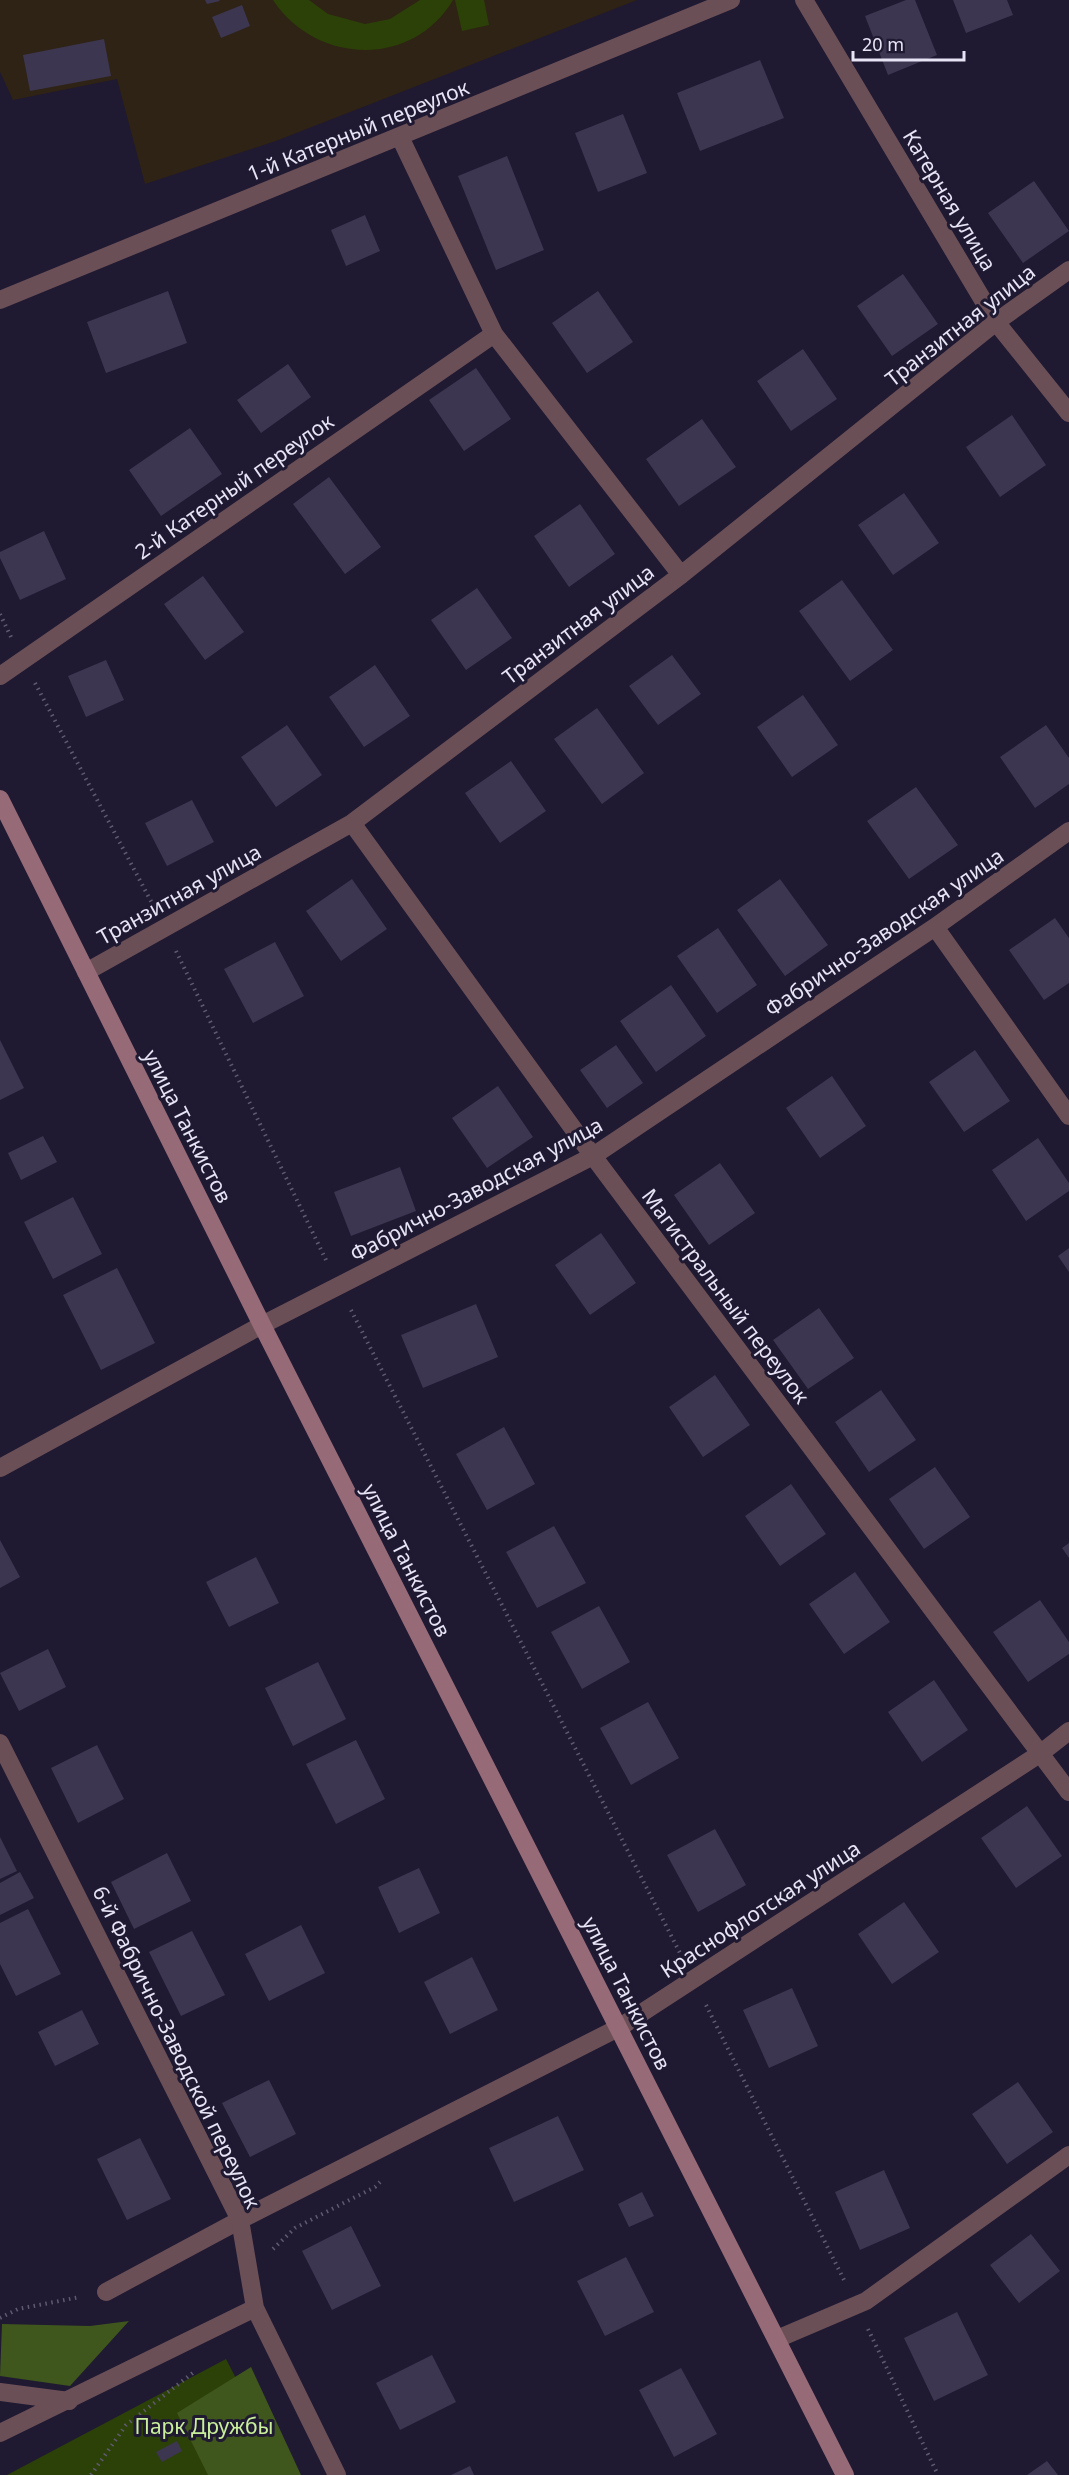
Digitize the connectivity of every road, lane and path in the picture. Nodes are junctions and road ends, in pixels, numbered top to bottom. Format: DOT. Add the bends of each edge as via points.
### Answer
graph roads {
  1 [pos="731,0"];
  2 [pos="804,0"];
  3 [pos="400,137"];
  4 [pos="1069,270"];
  5 [pos="0,300"];
  6 [pos="996,322"];
  7 [pos="494,334"];
  8 [pos="1069,413"];
  9 [pos="681,575"];
  10 [pos="0,614"];
  11 [pos="23,660"];
  12 [pos="0,676"];
  13 [pos="0,799"];
  14 [pos="352,823"];
  15 [pos="1069,831"];
  16 [pos="935,927"];
  17 [pos="165,928"];
  18 [pos="86,972"];
  19 [pos="1069,1116"];
  20 [pos="593,1156"];
  21 [pos="339,1286"];
  22 [pos="262,1325"];
  23 [pos="0,1468"];
  24 [pos="1069,1731"];
  25 [pos="0,1743"];
  26 [pos="1041,1753"];
  27 [pos="1069,1792"];
  28 [pos="693,1979"];
  29 [pos="620,2027"];
  30 [pos="1069,2155"];
  31 [pos="240,2220"];
  32 [pos="106,2292"];
  33 [pos="856,2305"];
  34 [pos="255,2308"];
  35 [pos="0,2318"];
  36 [pos="777,2339"];
  37 [pos="201,2367"];
  38 [pos="0,2392"];
  39 [pos="69,2401"];
  40 [pos="0,2433"];
  41 [pos="91,2475"];
  42 [pos="337,2475"];
  43 [pos="845,2475"];
  44 [pos="938,2475"];
  1 -- 3 [label="street, 1-й Катерный переулок"];
  2 -- 6 [label="street, Катерная улица"];
  3 -- 5 [label="street, 1-й Катерный переулок"];
  3 -- 7 [label="street"];
  4 -- 6 [label="street, Транзитная улица"];
  6 -- 8 [label="street, Катерная улица"];
  6 -- 9 [label="street, Транзитная улица"];
  7 -- 9 [label="street"];
  7 -- 11 [label="street, 2-й Катерный переулок"];
  9 -- 14 [label="street, Транзитная улица"];
  10 -- 11 [label="path"];
  11 -- 12 [label="street, 2-й Катерный переулок"];
  11 -- 17 [label="path"];
  13 -- 18 [label="street, улица Танкистов"];
  14 -- 17 [label="street, Транзитная улица"];
  14 -- 20 [label="street, Магистральный переулок"];
  15 -- 16 [label="street, Фабрично-Заводская улица"];
  16 -- 19 [label="street"];
  16 -- 20 [label="street, Фабрично-Заводская улица"];
  17 -- 18 [label="street, Транзитная улица"];
  17 -- 21 [label="path"];
  18 -- 22 [label="street, улица Танкистов"];
  20 -- 21 [label="street, Фабрично-Заводская улица"];
  20 -- 26 [label="street, Магистральный переулок"];
  21 -- 22 [label="street, Фабрично-Заводская улица"];
  21 -- 28 [label="path"];
  22 -- 23 [label="street, Фабрично-Заводская улица"];
  22 -- 29 [label="street, улица Танкистов"];
  24 -- 26 [label="street, Краснофлотская улица"];
  25 -- 31 [label="street, 6-й Фабрично-Заводской переулок"];
  26 -- 27 [label="street, Магистральный переулок"];
  26 -- 28 [label="street, Краснофлотская улица"];
  28 -- 29 [label="street, Краснофлотская улица"];
  28 -- 33 [label="path"];
  29 -- 31 [label="street, Краснофлотская улица"];
  29 -- 36 [label="street, улица Танкистов"];
  30 -- 33 [label="street"];
  31 -- 32 [label="street, Краснофлотская улица"];
  31 -- 34 [label="street, 6-й Фабрично-Заводской переулок"];
  32 -- 35 [label="path" via="18,2309"];
  33 -- 36 [label="street"];
  33 -- 44 [label="path"];
  34 -- 39 [label="street"];
  34 -- 42 [label="street, 6-й Фабрично-Заводской переулок"];
  36 -- 43 [label="street, улица Танкистов"];
  37 -- 41 [label="path" via="126,2425"];
  38 -- 39 [label="street"];
  39 -- 40 [label="street"];
}
